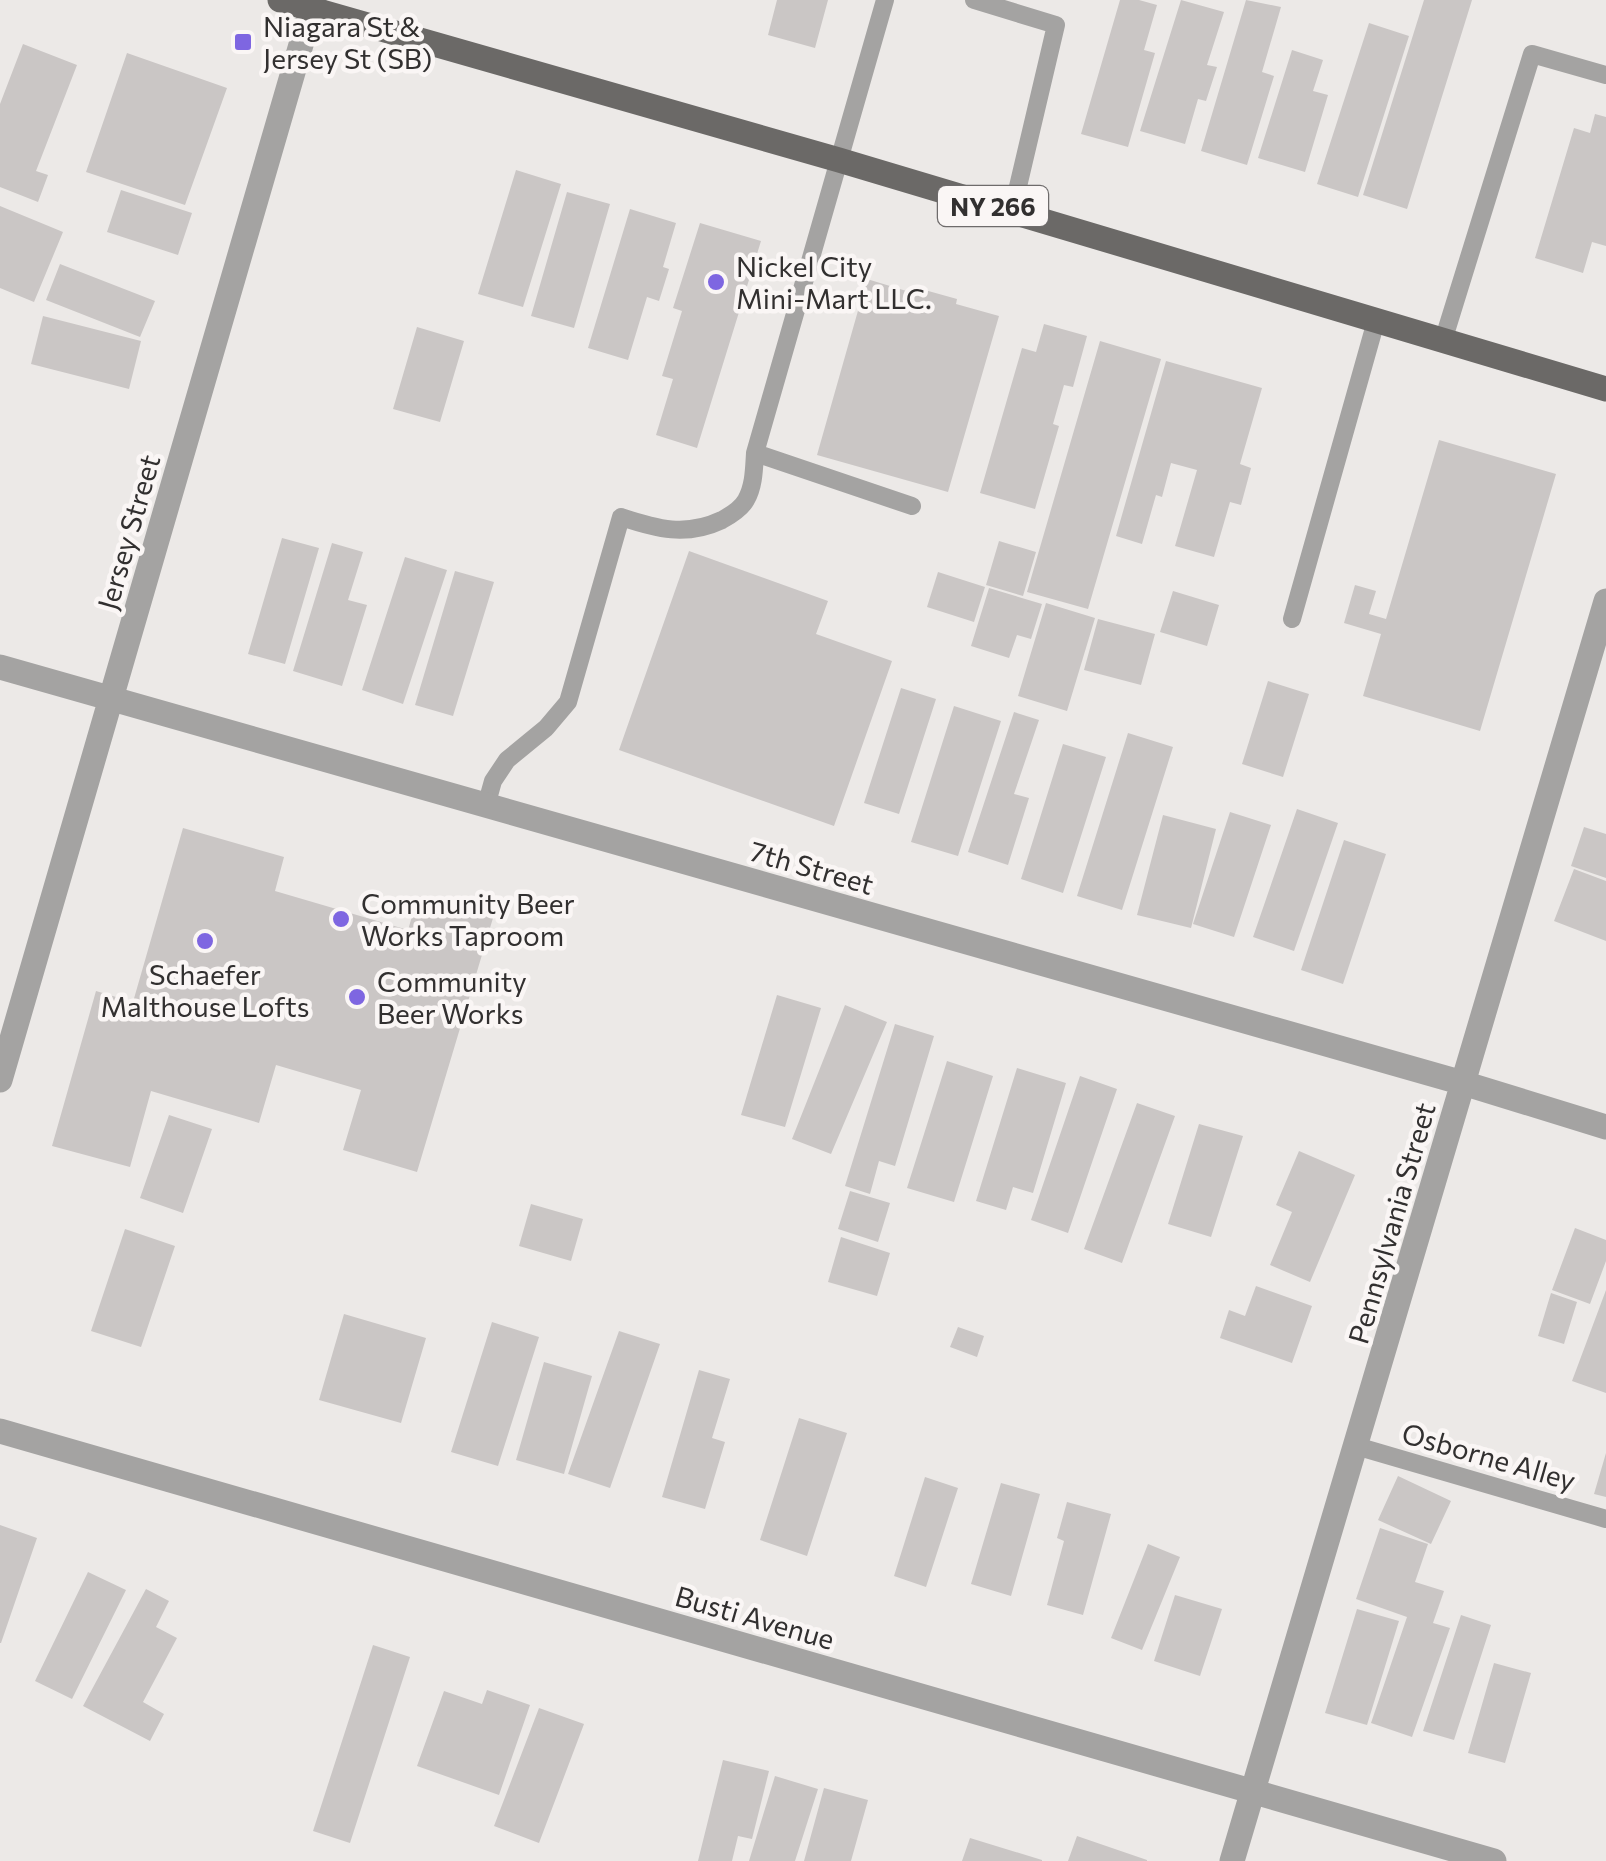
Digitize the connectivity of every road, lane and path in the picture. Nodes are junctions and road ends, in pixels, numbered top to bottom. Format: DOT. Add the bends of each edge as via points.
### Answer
graph roads {
  1 [pos="280,0"];
  2 [pos="885,0"];
  3 [pos="974,0"];
  4 [pos="313,5"];
  5 [pos="1606,75"];
  6 [pos="839,160"];
  7 [pos="1012,212"];
  8 [pos="1376,321"];
  9 [pos="1443,341"];
  10 [pos="1606,390"];
  11 [pos="755,453"];
  12 [pos="912,506"];
  13 [pos="1606,601"];
  14 [pos="1292,619"];
  15 [pos="0,668"];
  16 [pos="111,700"];
  17 [pos="486,806"];
  18 [pos="0,1080"];
  19 [pos="1463,1083"];
  20 [pos="1606,1127"];
  21 [pos="0,1432"];
  22 [pos="1356,1446"];
  23 [pos="1606,1519"];
  24 [pos="1252,1791"];
  25 [pos="1232,1861"];
  26 [pos="1494,1861"];
  1 -- 4 [label="main road, NY 266"];
  2 -- 6 [label="lane"];
  3 -- 7 [label="lane" via="1056,25"];
  4 -- 6 [label="main road, NY 266"];
  4 -- 16 [label="street, Jersey Street"];
  5 -- 9 [label="lane" via="1532,54"];
  6 -- 7 [label="main road, NY 266"];
  6 -- 11 [label="lane"];
  7 -- 8 [label="main road, NY 266"];
  8 -- 9 [label="main road, NY 266"];
  8 -- 14 [label="lane"];
  9 -- 10 [label="main road, NY 266"];
  11 -- 12 [label="lane"];
  11 -- 17 [label="lane" via="745,503 732,515 682,532 622,518 568,702 507,760"];
  13 -- 19 [label="street, Pennsylvania Street"];
  15 -- 16 [label="street, 7th Street"];
  16 -- 17 [label="street, 7th Street"];
  16 -- 18 [label="street, Jersey Street"];
  17 -- 19 [label="street, 7th Street"];
  19 -- 20 [label="street, 7th Street"];
  19 -- 22 [label="street, Pennsylvania Street"];
  21 -- 24 [label="street, Busti Avenue"];
  22 -- 23 [label="lane, Osborne Alley"];
  22 -- 24 [label="street, Pennsylvania Street"];
  24 -- 25 [label="street, Pennsylvania Street"];
  24 -- 26 [label="street, Busti Avenue"];
}
